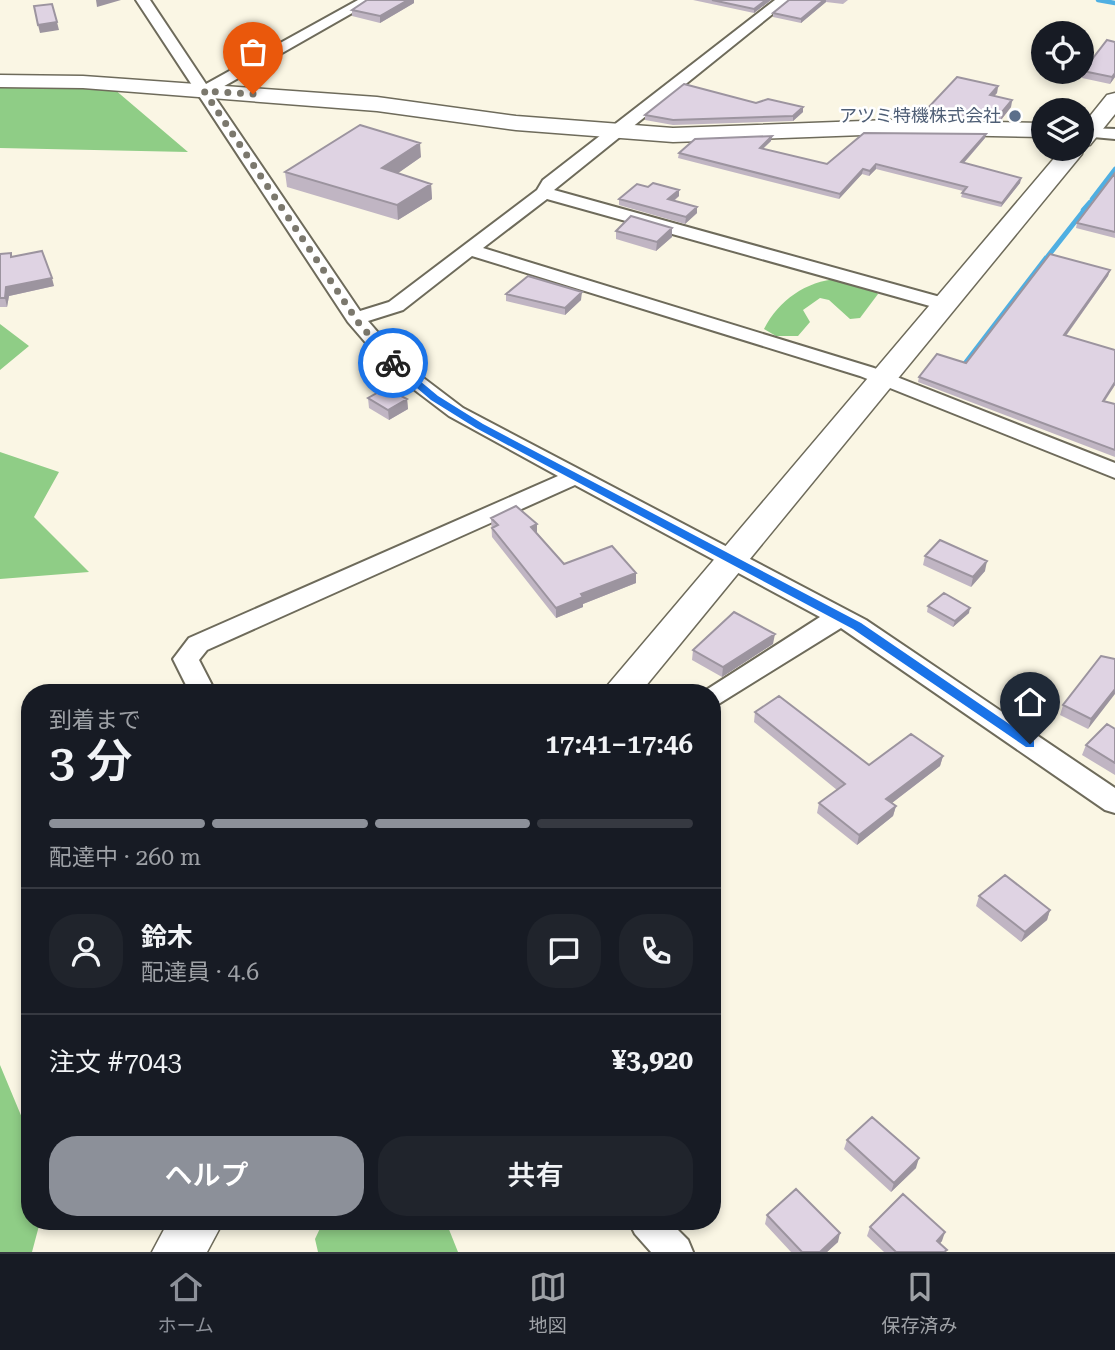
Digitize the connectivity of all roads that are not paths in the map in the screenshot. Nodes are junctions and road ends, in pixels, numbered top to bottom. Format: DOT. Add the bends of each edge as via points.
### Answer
graph roads {
  1 [pos="143,0"];
  2 [pos="369,0"];
  3 [pos="783,0"];
  4 [pos="0,81"];
  5 [pos="204,91"];
  6 [pos="1115,100"];
  7 [pos="1094,123"];
  8 [pos="1031,130"];
  9 [pos="617,131"];
  10 [pos="1115,134"];
  11 [pos="1094,136"];
  12 [pos="1062,161"];
  13 [pos="544,193"];
  14 [pos="470,250"];
  15 [pos="944,304"];
  16 [pos="356,319"];
  17 [pos="883,377"];
  18 [pos="1115,471"];
  19 [pos="576,476"];
  20 [pos="731,559"];
  21 [pos="844,619"];
  22 [pos="199,684"];
  23 [pos="627,684"];
  24 [pos="721,693"];
  25 [pos="1115,802"];
  26 [pos="192,1230"];
  27 [pos="654,1230"];
  28 [pos="177,1252"];
  29 [pos="675,1252"];
  1 -- 5 [label="street"];
  2 -- 5 [label="street"];
  3 -- 9 [label="street"];
  4 -- 5 [label="street"];
  5 -- 9 [label="street" via="386,104 516,123"];
  5 -- 16 [label="street"];
  6 -- 7 [label="street"];
  8 -- 9 [label="street" via="900,127 694,135"];
  9 -- 13 [label="street" via="549,184"];
  10 -- 11 [label="street"];
  12 -- 15 [label="street"];
  13 -- 14 [label="street"];
  13 -- 15 [label="street"];
  14 -- 16 [label="street" via="396,306"];
  14 -- 17 [label="street"];
  15 -- 17 [label="street"];
  16 -- 19 [label="street" via="398,368 435,398"];
  17 -- 18 [label="street"];
  17 -- 20 [label="street"];
  19 -- 20 [label="street"];
  19 -- 22 [label="street" via="198,644 186,659"];
  20 -- 21 [label="street"];
  20 -- 23 [label="street"];
  21 -- 24 [label="street" via="827,623"];
  21 -- 25 [label="street"];
  26 -- 28 [label="street"];
  27 -- 29 [label="street"];
}
